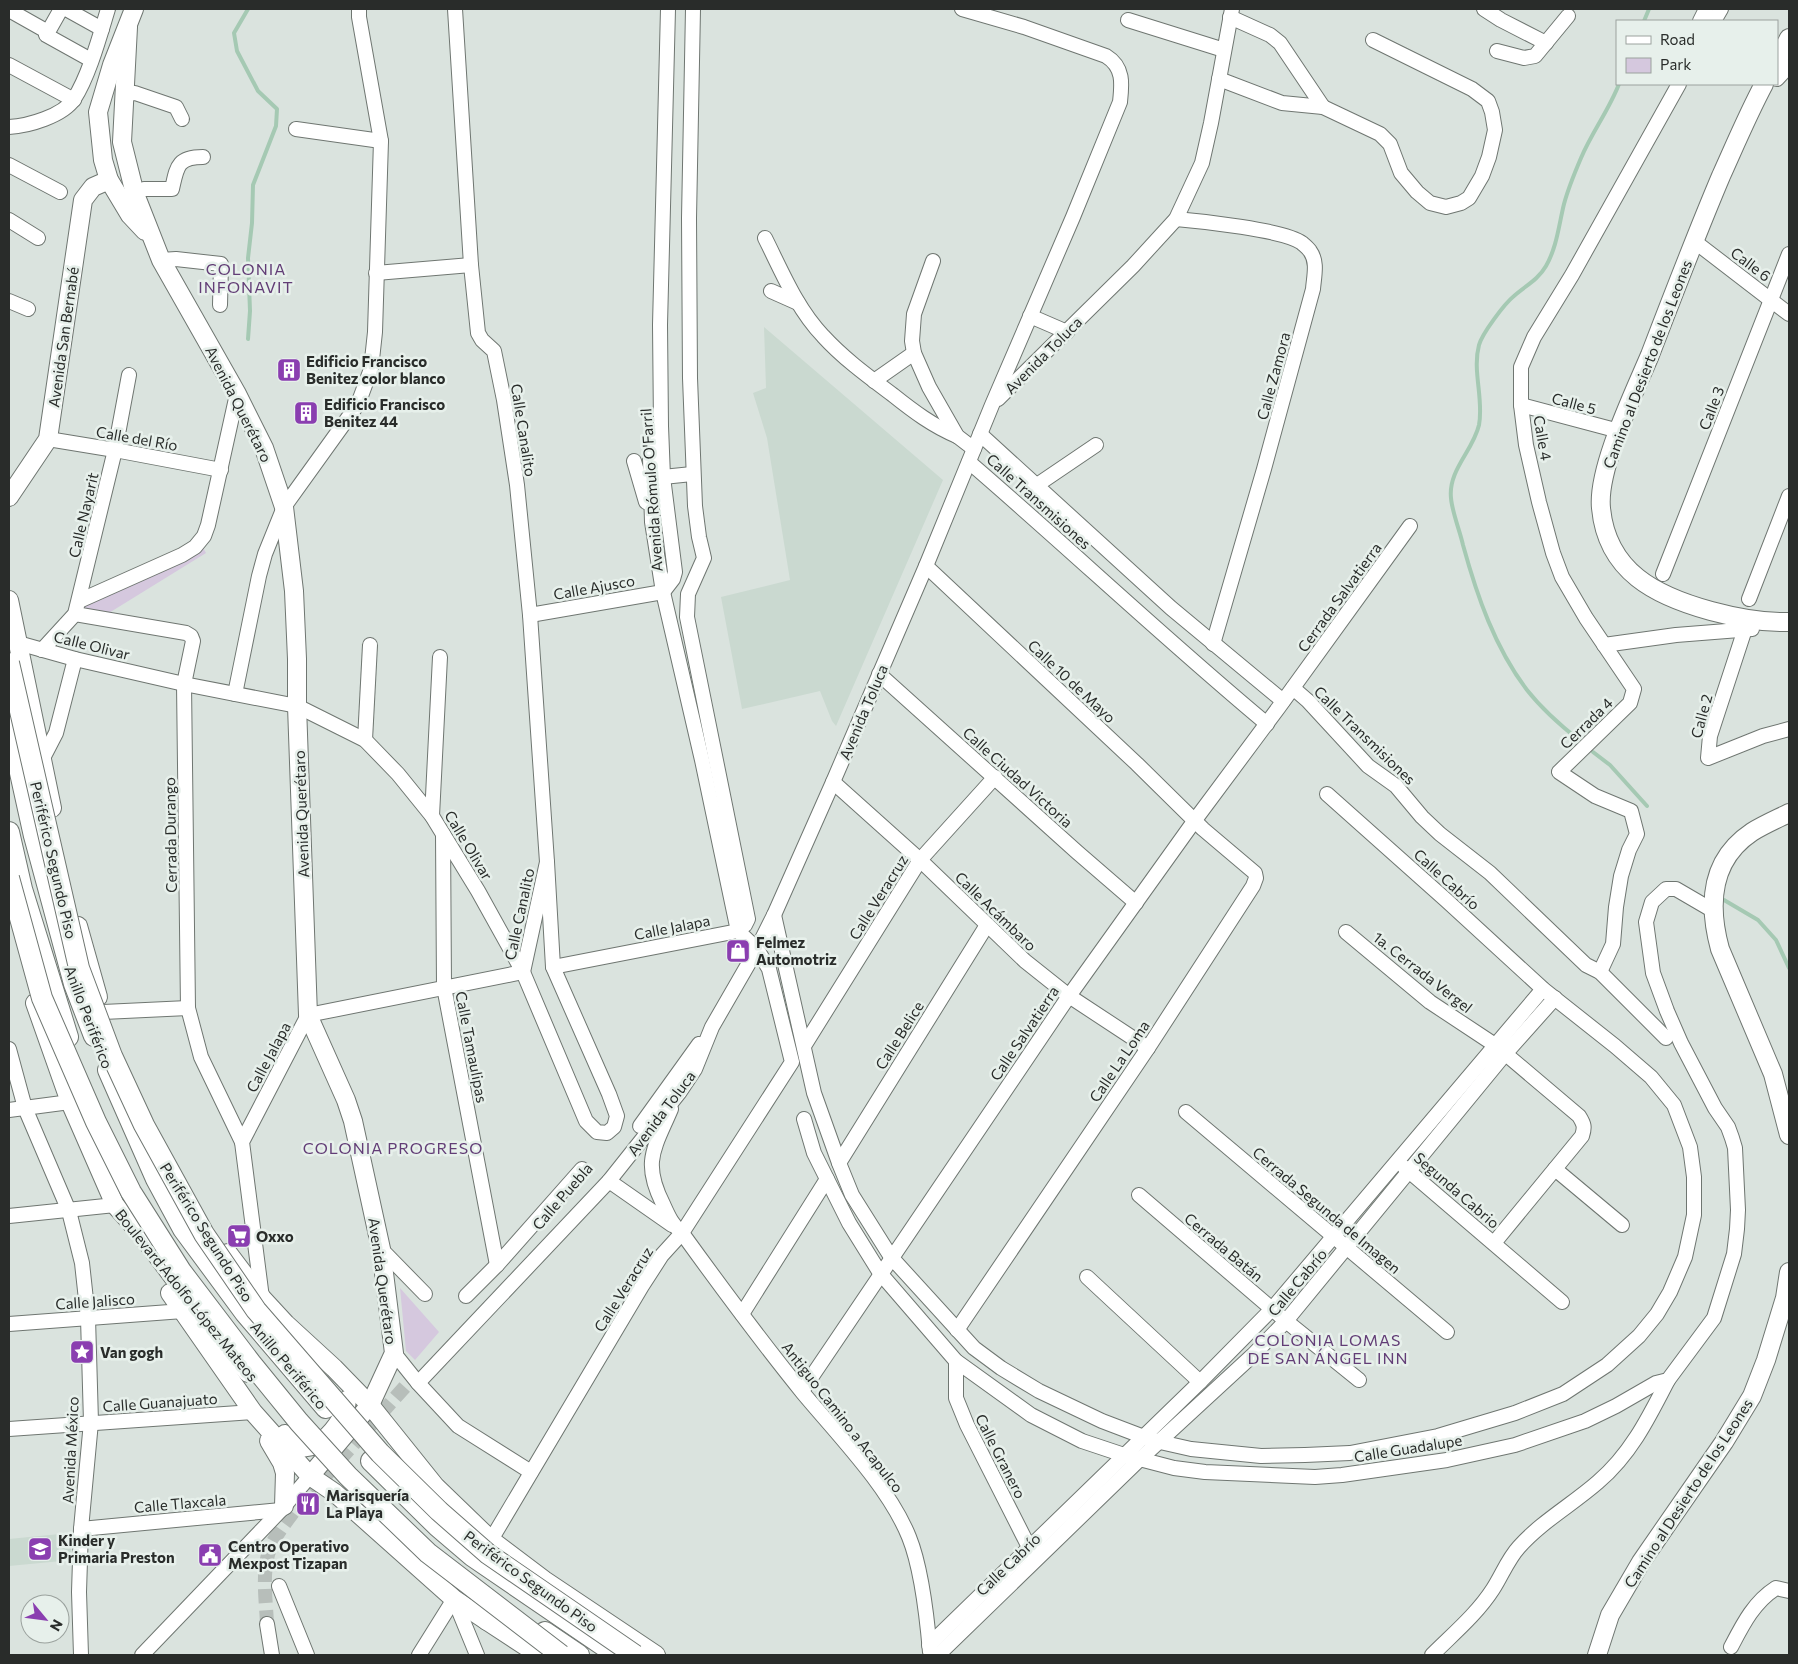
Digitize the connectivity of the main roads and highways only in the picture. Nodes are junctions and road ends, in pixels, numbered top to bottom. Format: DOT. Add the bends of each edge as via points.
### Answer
graph roads {
  1 [pos="134,9"];
  2 [pos="128,27"];
  3 [pos="1789,38"];
  4 [pos="1778,59"];
  5 [pos="1763,85"];
  6 [pos="124,96"];
  7 [pos="98,112"];
  8 [pos="109,180"];
  9 [pos="151,236"];
  10 [pos="9,497"];
  11 [pos="9,600"];
  12 [pos="1784,622"];
  13 [pos="9,663"];
  14 [pos="9,689"];
  15 [pos="33,714"];
  16 [pos="9,723"];
  17 [pos="1789,813"];
  18 [pos="9,832"];
  19 [pos="9,878"];
  20 [pos="9,914"];
  21 [pos="1789,1135"];
  22 [pos="115,1206"];
  23 [pos="1789,1272"];
  24 [pos="1787,1298"];
  25 [pos="347,1383"];
  26 [pos="239,1391"];
  27 [pos="370,1405"];
  28 [pos="253,1412"];
  29 [pos="309,1432"];
  30 [pos="310,1476"];
  31 [pos="353,1482"];
  32 [pos="282,1508"];
  33 [pos="486,1621"];
  34 [pos="538,1655"];
  35 [pos="561,1655"];
  36 [pos="579,1655"];
  37 [pos="617,1655"];
  38 [pos="634,1655"];
  39 [pos="656,1655"];
  40 [pos="1597,1655"];
  1 -- 2 [label="main road"];
  2 -- 6 [label="main road, Avenida Querétaro"];
  2 -- 7 [label="main road, Avenida Querétaro"];
  3 -- 4 [label="main road"];
  5 -- 12 [label="main road, Camino al Desierto de los Leones" via="1694,241 1619,431 1602,484 1601,508 1606,532 1618,557 1649,587 1677,600 1741,619"];
  6 -- 7 [label="main road"];
  6 -- 9 [label="main road, Avenida Querétaro" via="122,142 135,194"];
  7 -- 8 [label="main road, Avenida Querétaro" via="103,160"];
  8 -- 9 [label="main road, Avenida Querétaro" via="130,215"];
  8 -- 10 [label="main road, Avenida San Bernabé" via="93,187 83,200 48,439"];
  9 -- 27 [label="main road, Avenida Querétaro" via="264,448 284,507 294,591 308,1015 353,1121 381,1249 394,1353"];
  11 -- 15 [label="main road"];
  13 -- 38 [label="highway, Periférico Segundo Piso, bridge" via="79,968 112,1056 144,1125 204,1234 262,1318 380,1453 439,1511 488,1554"];
  14 -- 15 [label="highway"];
  15 -- 25 [label="main road" via="72,904 103,1012 132,1082 171,1163 217,1239 262,1298"];
  16 -- 37 [label="highway, Anillo Periférico" via="34,836 74,984 156,1179 183,1230 245,1313 326,1408 371,1460 438,1527 472,1556"];
  17 -- 21 [label="main road" via="1758,829 1738,844 1725,860 1716,880 1712,910 1720,949 1773,1074"];
  18 -- 29 [label="highway, Anillo Periférico" via="22,889 63,1026 109,1136 160,1235"];
  19 -- 35 [label="highway, bridge" via="42,998 92,1113 131,1192 180,1271 299,1422 348,1476 428,1553"];
  20 -- 22 [label="main road, Boulevard Adolfo López Mateos" via="26,977 70,1102"];
  22 -- 26 [label="main road"];
  22 -- 29 [label="main road, Boulevard Adolfo López Mateos" via="141,1234 226,1348"];
  23 -- 24 [label="main road, Camino al Desierto de los Leones"];
  24 -- 40 [label="main road, Camino al Desierto de los Leones" via="1752,1396 1641,1562 1610,1615"];
  25 -- 26 [label="main road" via="346,1404 331,1433 316,1445 298,1449 264,1412"];
  25 -- 27 [label="main road"];
  26 -- 28 [label="main road"];
  27 -- 30 [label="main road"];
  27 -- 39 [label="main road" via="435,1486 491,1540 544,1580"];
  28 -- 30 [label="main road"];
  28 -- 32 [label="main road" via="282,1463 285,1474"];
  29 -- 31 [label="highway, Anillo Periférico"];
  30 -- 33 [label="main road" via="335,1493 454,1599"];
  31 -- 33 [label="main road"];
  31 -- 36 [label="highway, Anillo Periférico" via="438,1555"];
  33 -- 34 [label="main road"];
}
